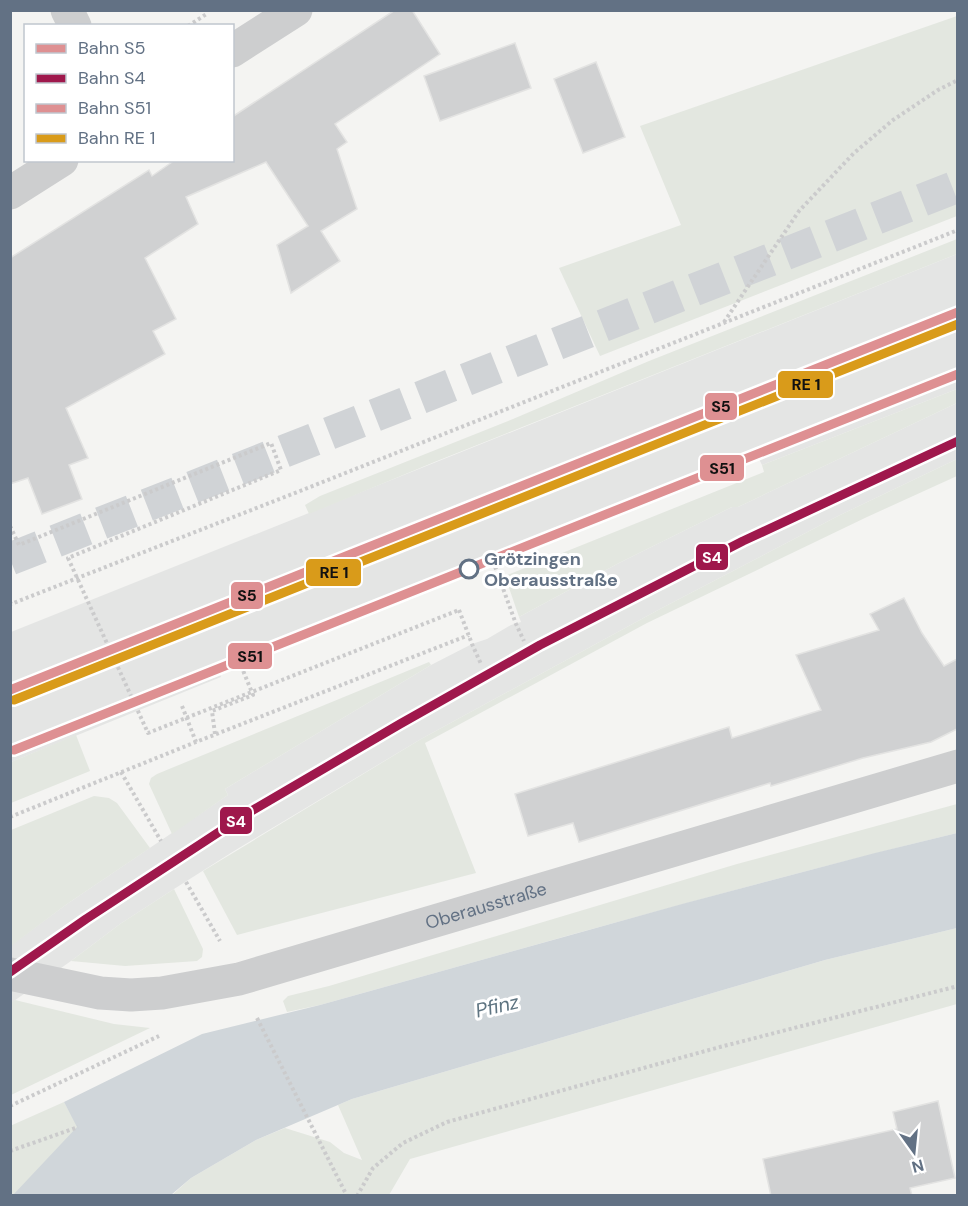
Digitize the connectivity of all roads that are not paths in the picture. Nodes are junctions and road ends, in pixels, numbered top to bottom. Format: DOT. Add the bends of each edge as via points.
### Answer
graph roads {
  1 [pos="67,10"];
  2 [pos="296,10"];
  3 [pos="74,24"];
  4 [pos="234,50"];
  5 [pos="59,162"];
  6 [pos="10,193"];
  7 [pos="957,766"];
  8 [pos="10,974"];
  1 -- 3 [label="street"];
  2 -- 4 [label="street"];
  5 -- 6 [label="street"];
  7 -- 8 [label="street, Oberausstraße" via="239,979 131,995 100,993"];
}
